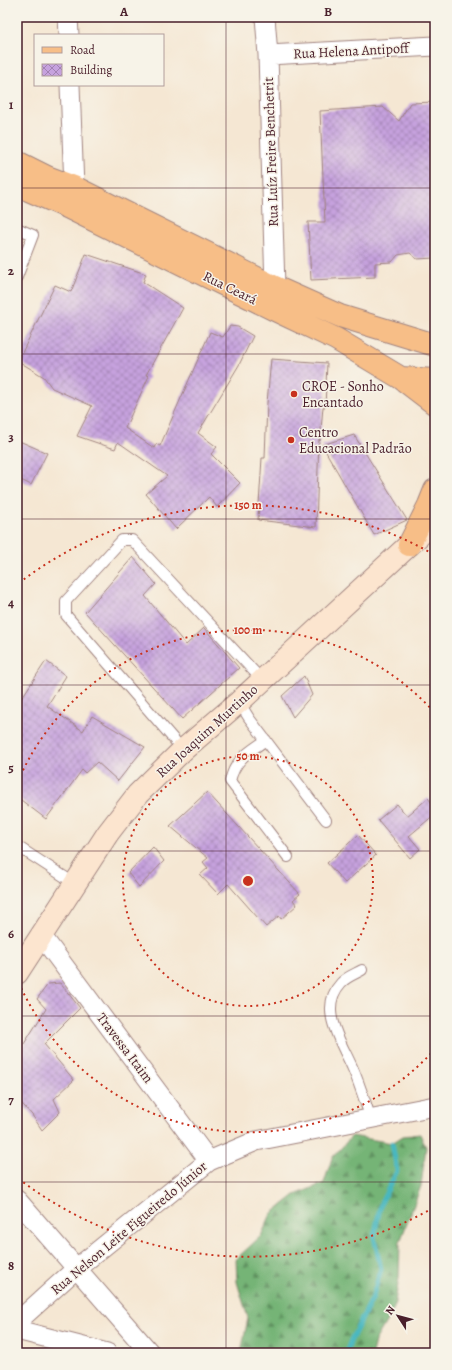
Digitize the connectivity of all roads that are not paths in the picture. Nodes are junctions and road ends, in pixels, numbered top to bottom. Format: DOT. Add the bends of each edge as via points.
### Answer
graph roads {
  1 [pos="68,17"];
  2 [pos="265,17"];
  3 [pos="69,34"];
  4 [pos="435,46"];
  5 [pos="268,55"];
  6 [pos="70,86"];
  7 [pos="17,162"];
  8 [pos="17,185"];
  9 [pos="74,187"];
  10 [pos="67,207"];
  11 [pos="17,228"];
  12 [pos="17,278"];
  13 [pos="275,287"];
  14 [pos="435,345"];
  15 [pos="400,378"];
  16 [pos="435,380"];
  17 [pos="435,404"];
  18 [pos="435,490"];
  19 [pos="435,521"];
  20 [pos="420,538"];
  21 [pos="262,680"];
  22 [pos="239,702"];
  23 [pos="266,740"];
  24 [pos="183,750"];
  25 [pos="326,820"];
  26 [pos="17,846"];
  27 [pos="288,856"];
  28 [pos="74,883"];
  29 [pos="41,935"];
  30 [pos="362,970"];
  31 [pos="17,973"];
  32 [pos="435,1106"];
  33 [pos="370,1119"];
  34 [pos="209,1161"];
  35 [pos="17,1200"];
  36 [pos="77,1268"];
  37 [pos="17,1322"];
  38 [pos="17,1330"];
  39 [pos="107,1353"];
  40 [pos="150,1353"];
  1 -- 3 [label="street"];
  2 -- 5 [label="street, Rua Luíz Freire Benchetrit"];
  4 -- 5 [label="street, Rua Helena Antipoff"];
  5 -- 13 [label="street, Rua Luíz Freire Benchetrit"];
  6 -- 9 [label="street"];
  7 -- 9 [label="main road, Rua Ceará"];
  8 -- 10 [label="main road, Rua Ceará"];
  9 -- 10 [label="street"];
  9 -- 13 [label="main road, Rua Ceará"];
  10 -- 15 [label="main road, Rua Ceará" via="336,339"];
  11 -- 12 [label="lane" via="33,235"];
  13 -- 14 [label="main road, Rua Ceará" via="340,316"];
  15 -- 16 [label="main road"];
  15 -- 17 [label="main road, Rua Ceará"];
  18 -- 20 [label="main road"];
  19 -- 20 [label="main road, Rua Joaquim Murtinho"];
  20 -- 21 [label="main road, Rua Joaquim Murtinho"];
  21 -- 22 [label="main road, Rua Joaquim Murtinho"];
  21 -- 24 [label="lane" via="132,540 122,540 66,601 66,615"];
  22 -- 23 [label="lane"];
  22 -- 24 [label="main road, Rua Joaquim Murtinho"];
  23 -- 25 [label="lane"];
  23 -- 27 [label="lane" via="238,760 232,770 230,781"];
  24 -- 28 [label="main road, Rua Joaquim Murtinho" via="134,800"];
  26 -- 28 [label="lane"];
  28 -- 29 [label="main road, Rua Joaquim Murtinho"];
  29 -- 31 [label="main road, Rua Joaquim Murtinho"];
  29 -- 34 [label="street, Travessa Itaim"];
  30 -- 33 [label="lane" via="342,982 334,991 330,1012 336,1033 354,1069"];
  32 -- 33 [label="street, Rua Nelson Leite Figueiredo Júnior"];
  33 -- 34 [label="street, Rua Nelson Leite Figueiredo Júnior" via="256,1141"];
  34 -- 36 [label="street, Rua Nelson Leite Figueiredo Júnior"];
  35 -- 36 [label="street"];
  36 -- 37 [label="street, Rua Nelson Leite Figueiredo Júnior"];
  36 -- 40 [label="street"];
  38 -- 39 [label="street"];
}
